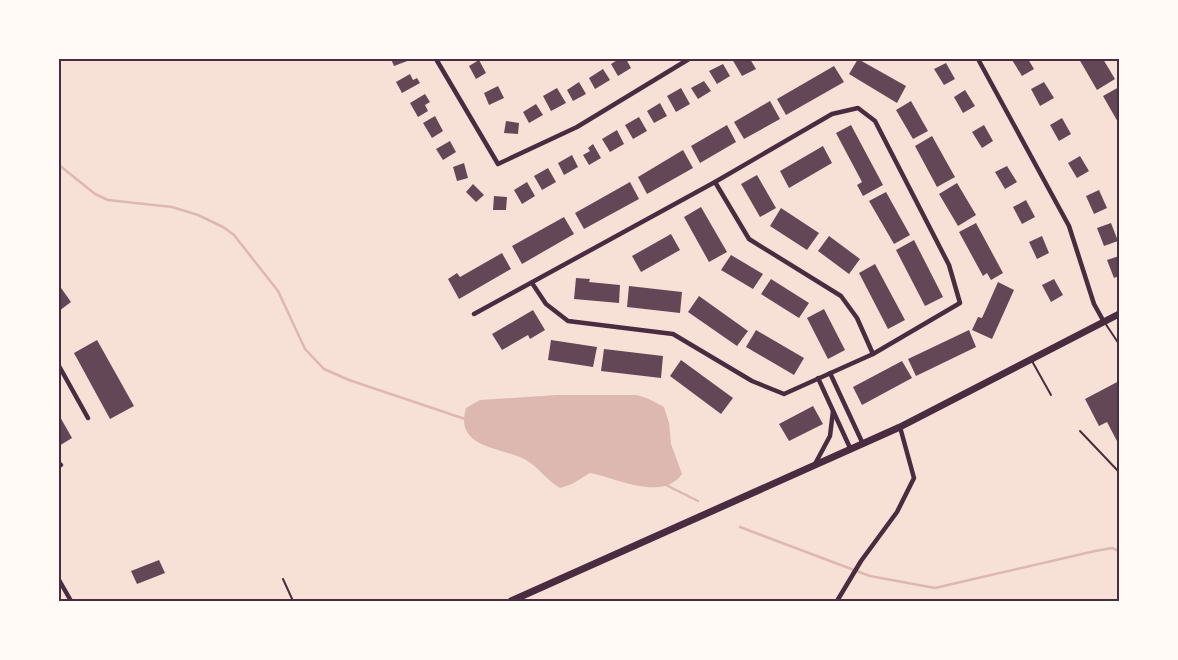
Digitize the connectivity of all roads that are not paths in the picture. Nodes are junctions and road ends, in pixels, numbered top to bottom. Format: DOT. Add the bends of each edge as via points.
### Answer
graph roads {
  1 [pos="436,59"];
  2 [pos="689,59"];
  3 [pos="978,59"];
  4 [pos="715,182"];
  5 [pos="532,282"];
  6 [pos="474,314"];
  7 [pos="1119,314"];
  8 [pos="1104,322"];
  9 [pos="1119,344"];
  10 [pos="873,354"];
  11 [pos="1031,359"];
  12 [pos="59,366"];
  13 [pos="830,373"];
  14 [pos="818,378"];
  15 [pos="1051,395"];
  16 [pos="833,410"];
  17 [pos="88,418"];
  18 [pos="900,428"];
  19 [pos="1080,431"];
  20 [pos="863,444"];
  21 [pos="851,450"];
  22 [pos="812,467"];
  23 [pos="1119,472"];
  24 [pos="283,579"];
  25 [pos="59,580"];
  26 [pos="70,601"];
  27 [pos="293,601"];
  28 [pos="511,601"];
  29 [pos="838,601"];
  1 -- 2 [label="street" via="498,164 577,127"];
  3 -- 8 [label="street" via="1069,226 1094,304"];
  4 -- 5 [label="street"];
  4 -- 10 [label="street" via="749,239 841,296 857,318"];
  4 -- 10 [label="street" via="832,114 858,108 875,121 949,264 960,303"];
  5 -- 6 [label="street"];
  5 -- 14 [label="street" via="546,304 568,321 673,334 752,381 784,394"];
  7 -- 8 [label="main road"];
  8 -- 9 [label="lane"];
  8 -- 11 [label="main road"];
  10 -- 13 [label="street"];
  11 -- 15 [label="lane"];
  11 -- 18 [label="main road"];
  12 -- 17 [label="street"];
  13 -- 14 [label="street"];
  13 -- 20 [label="street"];
  14 -- 16 [label="street"];
  16 -- 21 [label="street"];
  16 -- 22 [label="street" via="830,436"];
  18 -- 20 [label="main road"];
  18 -- 29 [label="street" via="914,478 897,512 861,561"];
  19 -- 23 [label="lane"];
  20 -- 21 [label="main road"];
  21 -- 22 [label="main road"];
  22 -- 28 [label="main road"];
  24 -- 27 [label="lane"];
  25 -- 26 [label="street"];
}
